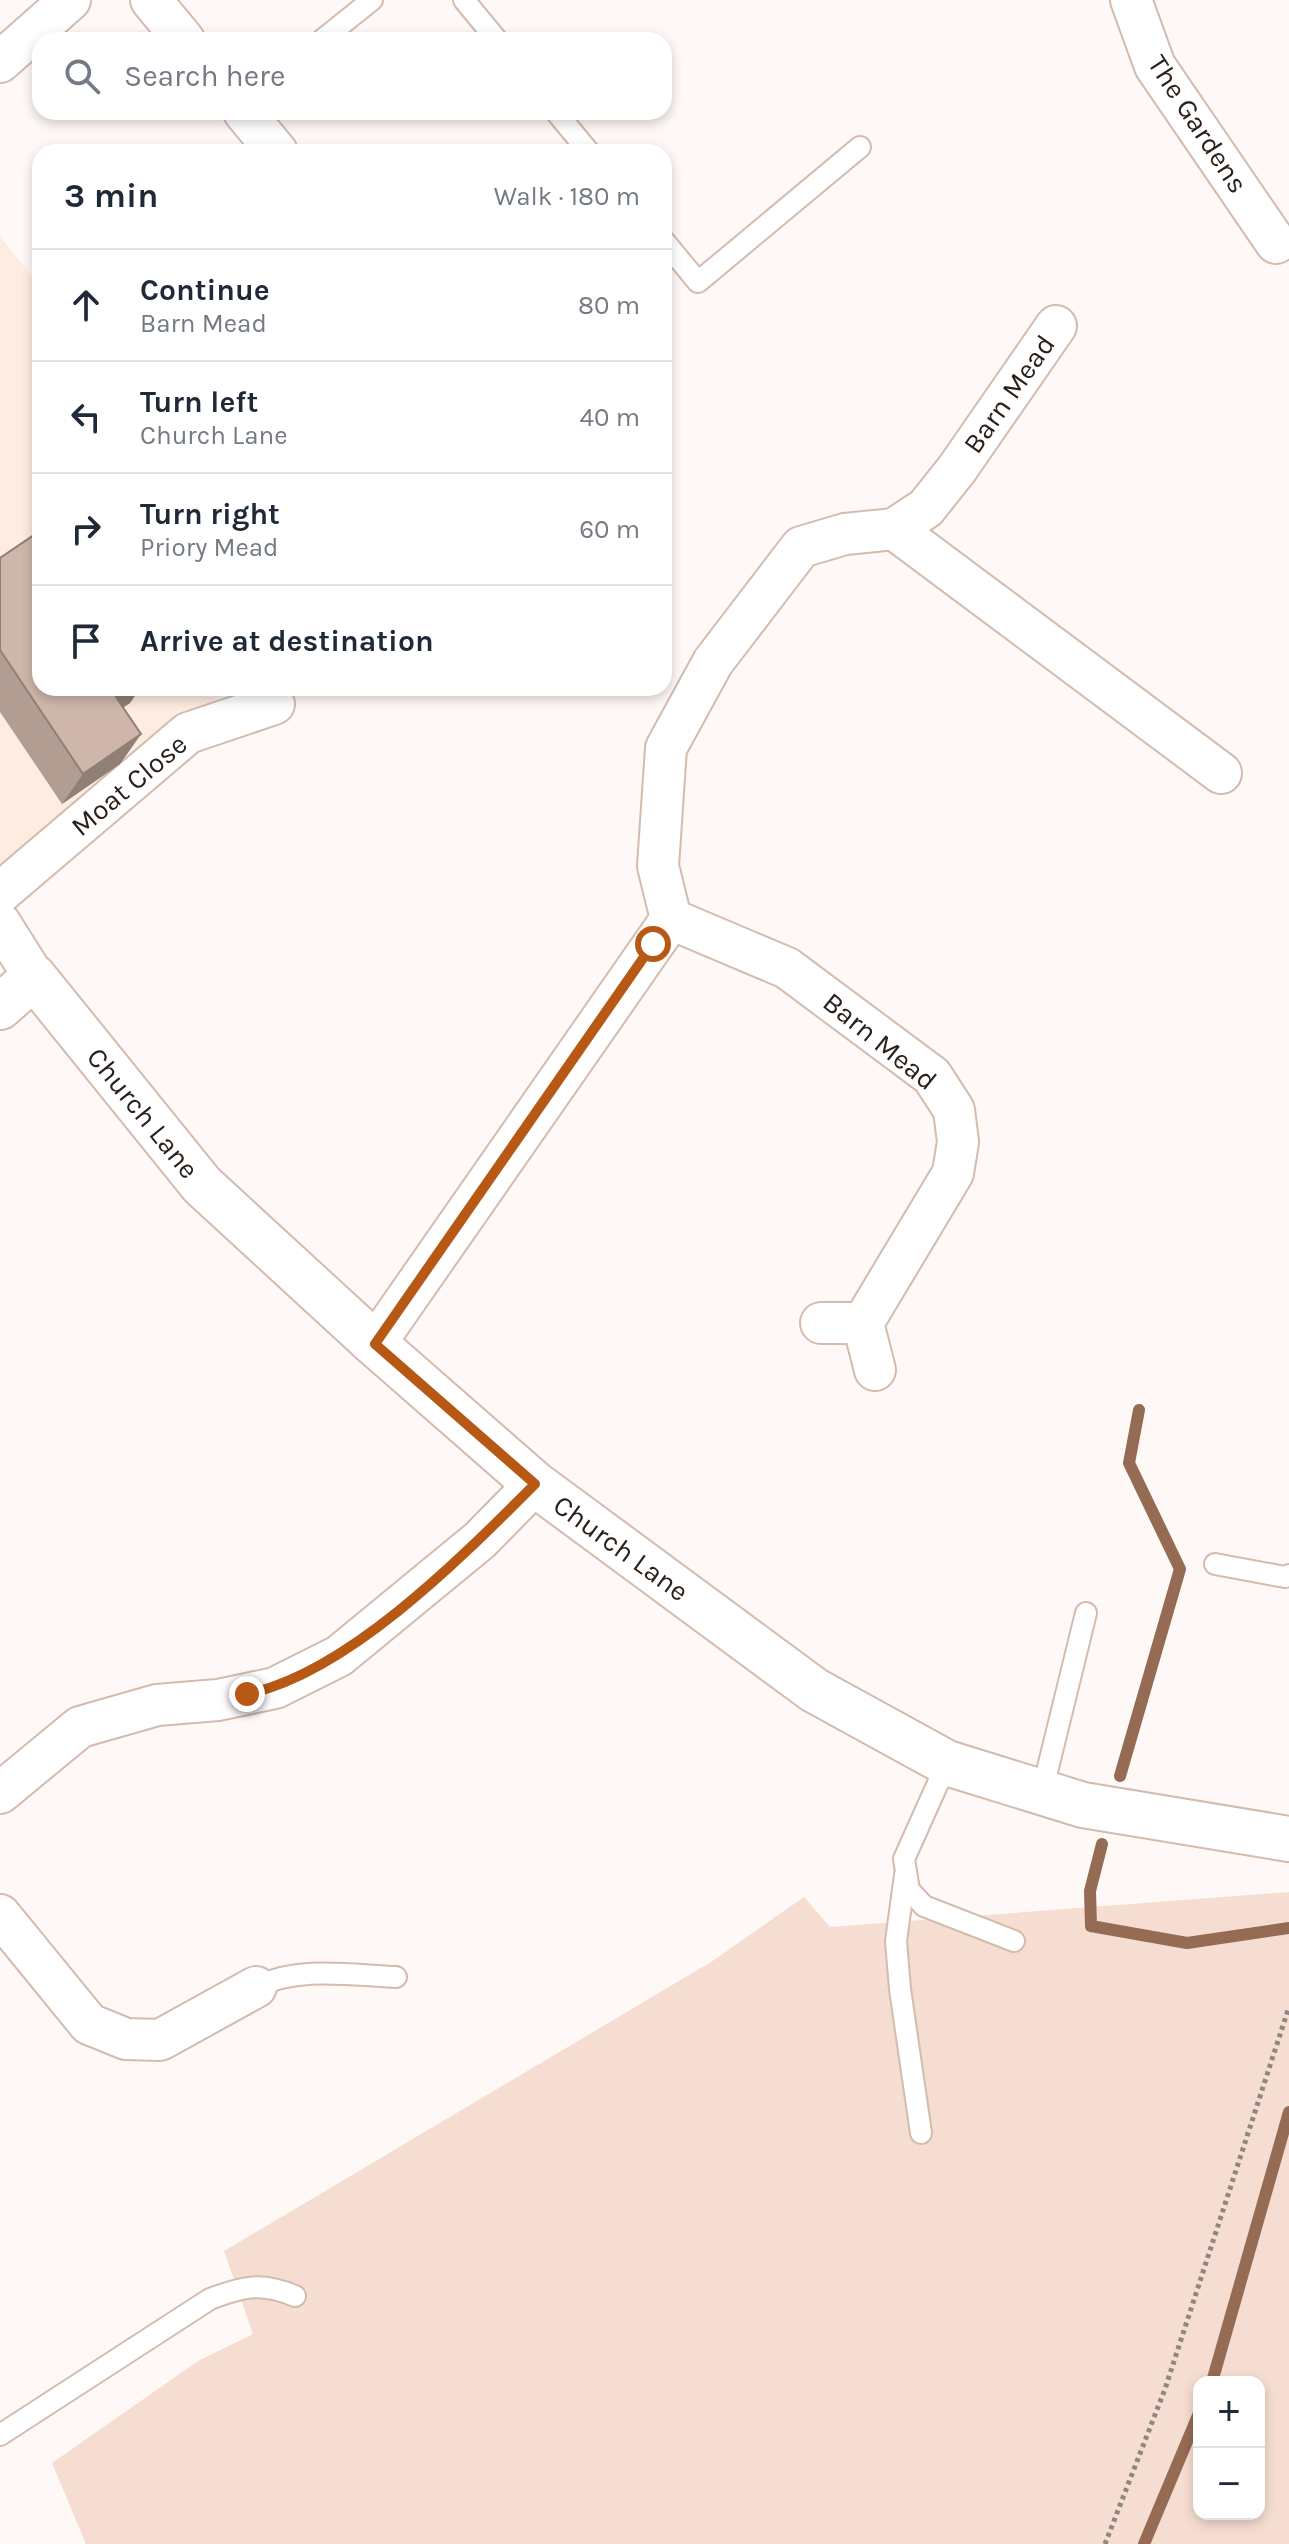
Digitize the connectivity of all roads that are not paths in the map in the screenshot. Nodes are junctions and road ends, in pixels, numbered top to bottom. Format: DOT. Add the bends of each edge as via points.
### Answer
graph roads {
  1 [pos="70,0"];
  2 [pos="151,0"];
  3 [pos="372,0"];
  4 [pos="464,0"];
  5 [pos="1131,0"];
  6 [pos="34,32"];
  7 [pos="177,32"];
  8 [pos="332,32"];
  9 [pos="490,32"];
  10 [pos="32,34"];
  11 [pos="0,62"];
  12 [pos="251,120"];
  13 [pos="563,120"];
  14 [pos="270,144"];
  15 [pos="582,144"];
  16 [pos="860,147"];
  17 [pos="1276,243"];
  18 [pos="672,251"];
  19 [pos="1056,326"];
  20 [pos="894,529"];
  21 [pos="274,704"];
  22 [pos="1221,773"];
  23 [pos="0,893"];
  24 [pos="671,919"];
  25 [pos="0,923"];
  26 [pos="34,977"];
  27 [pos="0,1007"];
  28 [pos="821,1323"];
  29 [pos="863,1323"];
  30 [pos="375,1344"];
  31 [pos="875,1370"];
  32 [pos="535,1484"];
  33 [pos="1215,1564"];
  34 [pos="1289,1575"];
  35 [pos="1086,1613"];
  36 [pos="947,1763"];
  37 [pos="1042,1792"];
  38 [pos="0,1793"];
  39 [pos="1289,1839"];
  40 [pos="905,1875"];
  41 [pos="0,1915"];
  42 [pos="1014,1941"];
  43 [pos="396,1977"];
  44 [pos="256,1987"];
  45 [pos="921,2133"];
  46 [pos="295,2296"];
  47 [pos="0,2435"];
  1 -- 6 [label="street"];
  2 -- 7 [label="street"];
  3 -- 8 [label="lane"];
  4 -- 9 [label="lane"];
  5 -- 17 [label="street, The Gardens" via="1155,66"];
  10 -- 11 [label="street"];
  12 -- 14 [label="street"];
  13 -- 15 [label="lane"];
  16 -- 18 [label="lane" via="698,282"];
  19 -- 20 [label="street, Barn Mead" via="926,508"];
  20 -- 22 [label="street"];
  20 -- 24 [label="street, Barn Mead" via="845,534 801,547 713,662 666,748 658,866"];
  21 -- 23 [label="street, Moat Close" via="188,733"];
  24 -- 29 [label="street, Barn Mead" via="787,968 932,1076 954,1110 958,1142 953,1173"];
  24 -- 30 [label="street"];
  25 -- 26 [label="street, Church Lane"];
  26 -- 27 [label="street"];
  26 -- 30 [label="street, Church Lane" via="202,1185"];
  28 -- 29 [label="street"];
  29 -- 31 [label="street"];
  30 -- 32 [label="street, Church Lane"];
  32 -- 36 [label="street, Church Lane" via="814,1690"];
  32 -- 38 [label="street" via="468,1550 339,1656 275,1688 157,1705 80,1727"];
  33 -- 34 [label="lane"];
  35 -- 37 [label="lane"];
  36 -- 37 [label="street, Church Lane"];
  36 -- 40 [label="lane" via="904,1859"];
  37 -- 39 [label="street, Church Lane" via="1083,1805"];
  40 -- 42 [label="lane" via="909,1890 924,1906"];
  40 -- 45 [label="lane" via="896,1941"];
  41 -- 44 [label="street" via="89,2024 126,2039 160,2040"];
  43 -- 44 [label="lane" via="300,1973"];
  46 -- 47 [label="lane" via="272,2286 233,2290 210,2299"];
}
